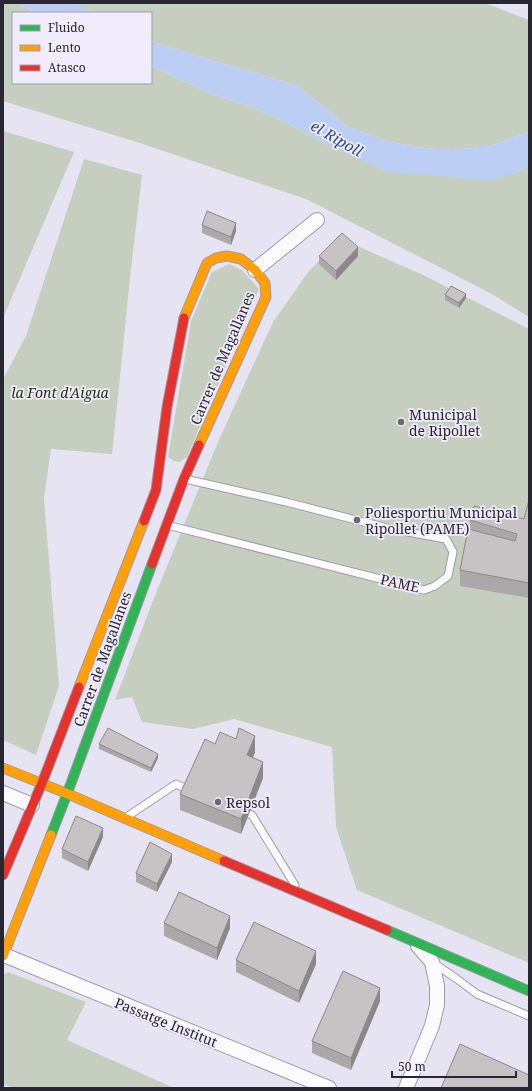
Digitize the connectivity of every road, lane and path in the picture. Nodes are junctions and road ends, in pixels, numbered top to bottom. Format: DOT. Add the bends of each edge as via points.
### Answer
graph roads {
  1 [pos="317,220"];
  2 [pos="255,270"];
  3 [pos="184,479"];
  4 [pos="167,525"];
  5 [pos="3,768"];
  6 [pos="42,783"];
  7 [pos="189,790"];
  8 [pos="3,792"];
  9 [pos="67,794"];
  10 [pos="32,806"];
  11 [pos="249,814"];
  12 [pos="125,818"];
  13 [pos="3,875"];
  14 [pos="300,894"];
  15 [pos="417,944"];
  16 [pos="3,956"];
  17 [pos="432,962"];
  18 [pos="529,991"];
  19 [pos="529,1016"];
  20 [pos="322,1087"];
  21 [pos="406,1088"];
  1 -- 2 [label="street"];
  2 -- 3 [label="street, Carrer de Magallanes" via="265,283 266,297"];
  2 -- 6 [label="street, Carrer de Magallanes" via="241,259 227,256 216,258 207,263 198,284 184,319 167,407 156,490"];
  3 -- 4 [label="street, Carrer de Magallanes"];
  3 -- 4 [label="lane, PAME" via="446,539 453,552 448,576 435,586 424,590"];
  4 -- 9 [label="street, Carrer de Magallanes"];
  5 -- 6 [label="street"];
  6 -- 9 [label="street"];
  6 -- 10 [label="street, Carrer de Magallanes"];
  7 -- 12 [label="lane" via="176,784"];
  8 -- 10 [label="street"];
  9 -- 12 [label="street"];
  9 -- 16 [label="street, Carrer de Magallanes"];
  10 -- 13 [label="street, Carrer de Magallanes"];
  11 -- 14 [label="lane"];
  12 -- 14 [label="street"];
  14 -- 15 [label="street"];
  15 -- 17 [label="street"];
  15 -- 18 [label="street"];
  16 -- 20 [label="street, Passatge Institut"];
  17 -- 19 [label="lane" via="477,994"];
  17 -- 21 [label="street" via="437,986 437,1005 432,1026"];
}
